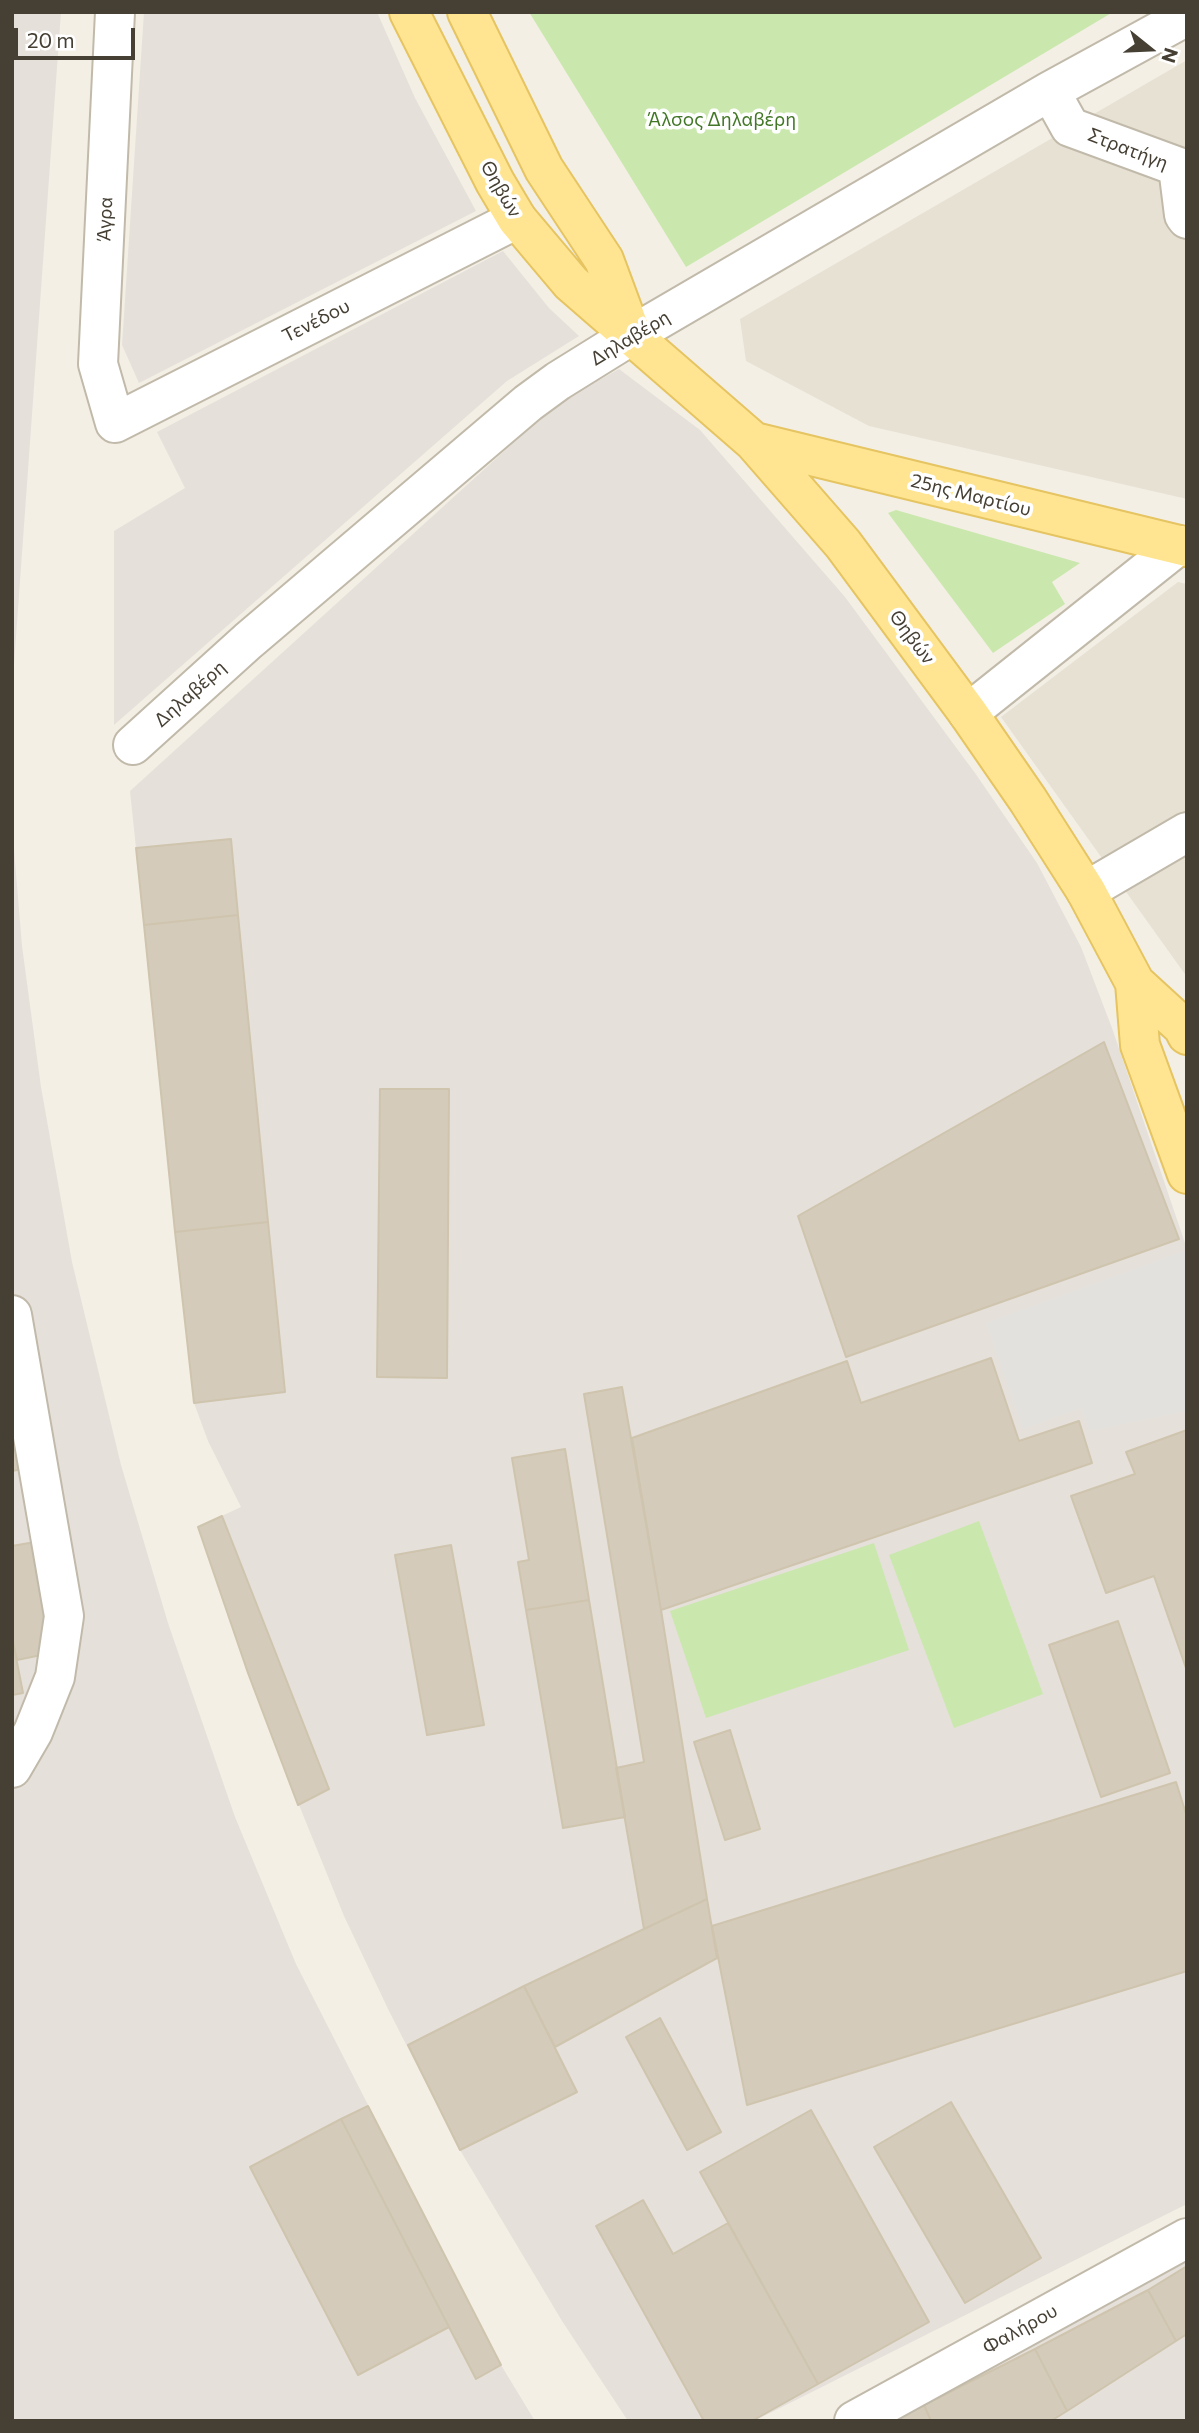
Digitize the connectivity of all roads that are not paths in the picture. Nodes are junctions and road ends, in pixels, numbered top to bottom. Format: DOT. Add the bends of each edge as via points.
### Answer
graph roads {
  1 [pos="115,12"];
  2 [pos="409,12"];
  3 [pos="467,12"];
  4 [pos="1187,16"];
  5 [pos="1050,91"];
  6 [pos="1182,169"];
  7 [pos="517,219"];
  8 [pos="1187,219"];
  9 [pos="632,335"];
  10 [pos="115,423"];
  11 [pos="754,442"];
  12 [pos="1183,546"];
  13 [pos="968,713"];
  14 [pos="133,745"];
  15 [pos="1187,832"];
  16 [pos="1086,891"];
  17 [pos="1136,983"];
  18 [pos="1187,1035"];
  19 [pos="1187,1174"];
  20 [pos="12,1315"];
  21 [pos="12,1768"];
  22 [pos="1187,2238"];
  23 [pos="853,2421"];
  1 -- 10 [label="street, Άγρα" via="99,364"];
  2 -- 7 [label="main road, Θηβών"];
  3 -- 9 [label="main road, Θηβών" via="544,169 604,260"];
  4 -- 5 [label="street, Δηλαβέρη"];
  5 -- 6 [label="street, Στρατήγη" via="1070,127"];
  5 -- 9 [label="street, Δηλαβέρη"];
  6 -- 8 [label="street"];
  7 -- 9 [label="main road, Θηβών" via="571,283"];
  7 -- 10 [label="street, Τενέδου"];
  9 -- 11 [label="main road, Θηβών"];
  9 -- 14 [label="street, Δηλαβέρη" via="528,403"];
  11 -- 12 [label="main road, 25ης Μαρτίου"];
  11 -- 13 [label="main road, Θηβών" via="843,544"];
  12 -- 13 [label="street"];
  13 -- 16 [label="main road, Θηβών"];
  15 -- 16 [label="street"];
  16 -- 17 [label="main road, Θηβών"];
  17 -- 18 [label="main road, Θηβών"];
  17 -- 19 [label="main road, Θηβών" via="1140,1045"];
  20 -- 21 [label="street" via="64,1616 55,1677 33,1732"];
  22 -- 23 [label="street, Φαλήρου"];
}
